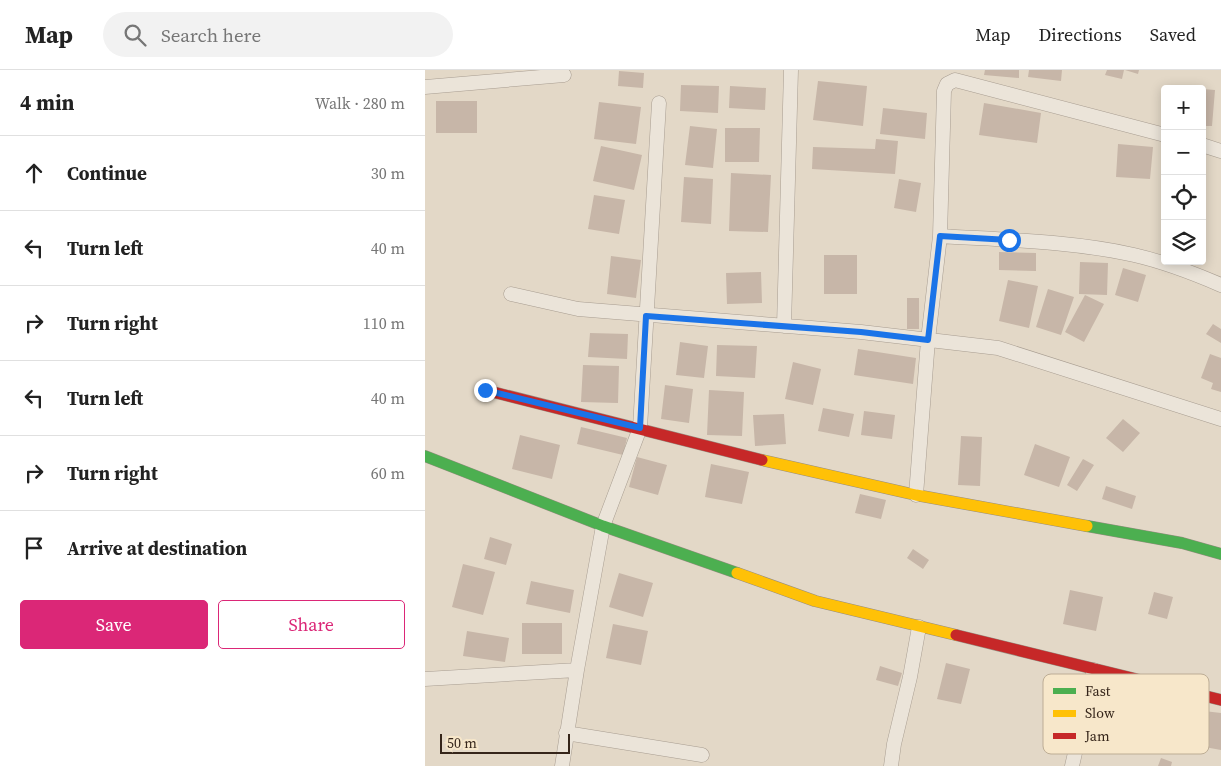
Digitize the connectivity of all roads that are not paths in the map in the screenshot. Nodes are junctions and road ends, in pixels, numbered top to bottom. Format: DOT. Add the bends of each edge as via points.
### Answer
graph roads {
  1 [pos="791,70"];
  2 [pos="564,76"];
  3 [pos="425,87"];
  4 [pos="659,103"];
  5 [pos="1161,134"];
  6 [pos="1206,146"];
  7 [pos="1221,151"];
  8 [pos="940,236"];
  9 [pos="1221,286"];
  10 [pos="511,294"];
  11 [pos="646,316"];
  12 [pos="784,326"];
  13 [pos="928,340"];
  14 [pos="485,390"];
  15 [pos="1221,419"];
  16 [pos="640,428"];
  17 [pos="425,456"];
  18 [pos="916,496"];
  19 [pos="603,526"];
  20 [pos="1221,554"];
  21 [pos="919,627"];
  22 [pos="577,670"];
  23 [pos="1094,670"];
  24 [pos="1093,674"];
  25 [pos="1111,674"];
  26 [pos="425,679"];
  27 [pos="566,733"];
  28 [pos="703,755"];
  29 [pos="562,766"];
  30 [pos="891,766"];
  1 -- 12 [label="street"];
  2 -- 3 [label="street"];
  4 -- 11 [label="street"];
  5 -- 8 [label="street" via="955,80 947,84 944,91"];
  6 -- 7 [label="street"];
  8 -- 9 [label="street" via="1084,246 1135,255 1182,268"];
  8 -- 13 [label="street"];
  10 -- 11 [label="street" via="578,309"];
  11 -- 12 [label="street"];
  11 -- 16 [label="street"];
  12 -- 13 [label="street"];
  13 -- 15 [label="street" via="998,348"];
  13 -- 18 [label="street"];
  14 -- 16 [label="street"];
  16 -- 18 [label="street" via="747,457"];
  16 -- 19 [label="street"];
  17 -- 19 [label="street"];
  18 -- 20 [label="street" via="1183,543"];
  19 -- 21 [label="street" via="815,601"];
  19 -- 22 [label="street"];
  21 -- 23 [label="street"];
  21 -- 30 [label="street"];
  22 -- 26 [label="street"];
  22 -- 27 [label="street"];
  23 -- 24 [label="street"];
  23 -- 25 [label="street"];
  27 -- 28 [label="street"];
  27 -- 29 [label="street"];
}
